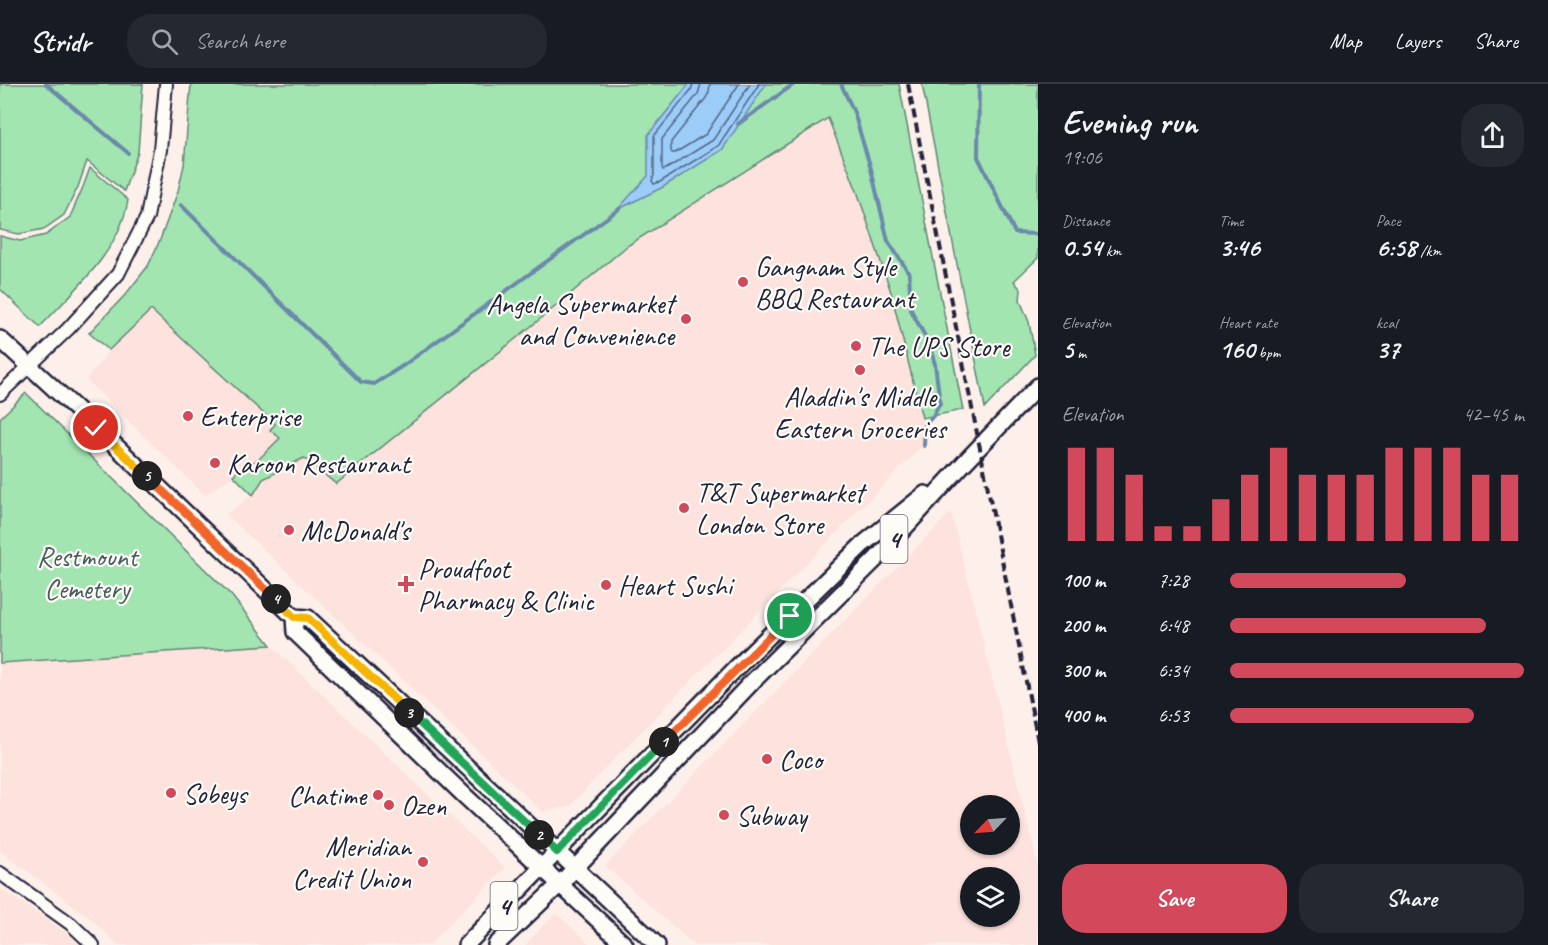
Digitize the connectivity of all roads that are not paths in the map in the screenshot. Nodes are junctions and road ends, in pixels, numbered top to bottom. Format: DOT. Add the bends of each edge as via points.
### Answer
graph roads {
  1 [pos="166,84"];
  2 [pos="0,339"];
  3 [pos="29,366"];
  4 [pos="1038,386"];
  5 [pos="0,394"];
  6 [pos="965,462"];
  7 [pos="294,617"];
  8 [pos="557,852"];
  9 [pos="542,868"];
  10 [pos="574,868"];
  11 [pos="0,873"];
  12 [pos="560,884"];
  13 [pos="93,945"];
  14 [pos="466,945"];
  15 [pos="496,945"];
  16 [pos="625,945"];
  17 [pos="657,945"];
  1 -- 3 [label="street" via="160,150 147,217 118,274 69,329"];
  2 -- 3 [label="main road"];
  3 -- 5 [label="street"];
  3 -- 7 [label="main road"];
  4 -- 6 [label="main road, 4"];
  6 -- 8 [label="main road, 4" via="862,545"];
  6 -- 10 [label="main road, 4" via="876,559"];
  7 -- 8 [label="main road" via="308,618"];
  7 -- 9 [label="main road" via="295,632"];
  8 -- 9 [label="main road, 4"];
  8 -- 10 [label="main road"];
  9 -- 12 [label="main road"];
  9 -- 14 [label="main road, 4"];
  10 -- 12 [label="main road, 4"];
  10 -- 17 [label="main road"];
  11 -- 13 [label="street" via="71,924"];
  12 -- 15 [label="main road, 4"];
  12 -- 16 [label="main road"];
}
